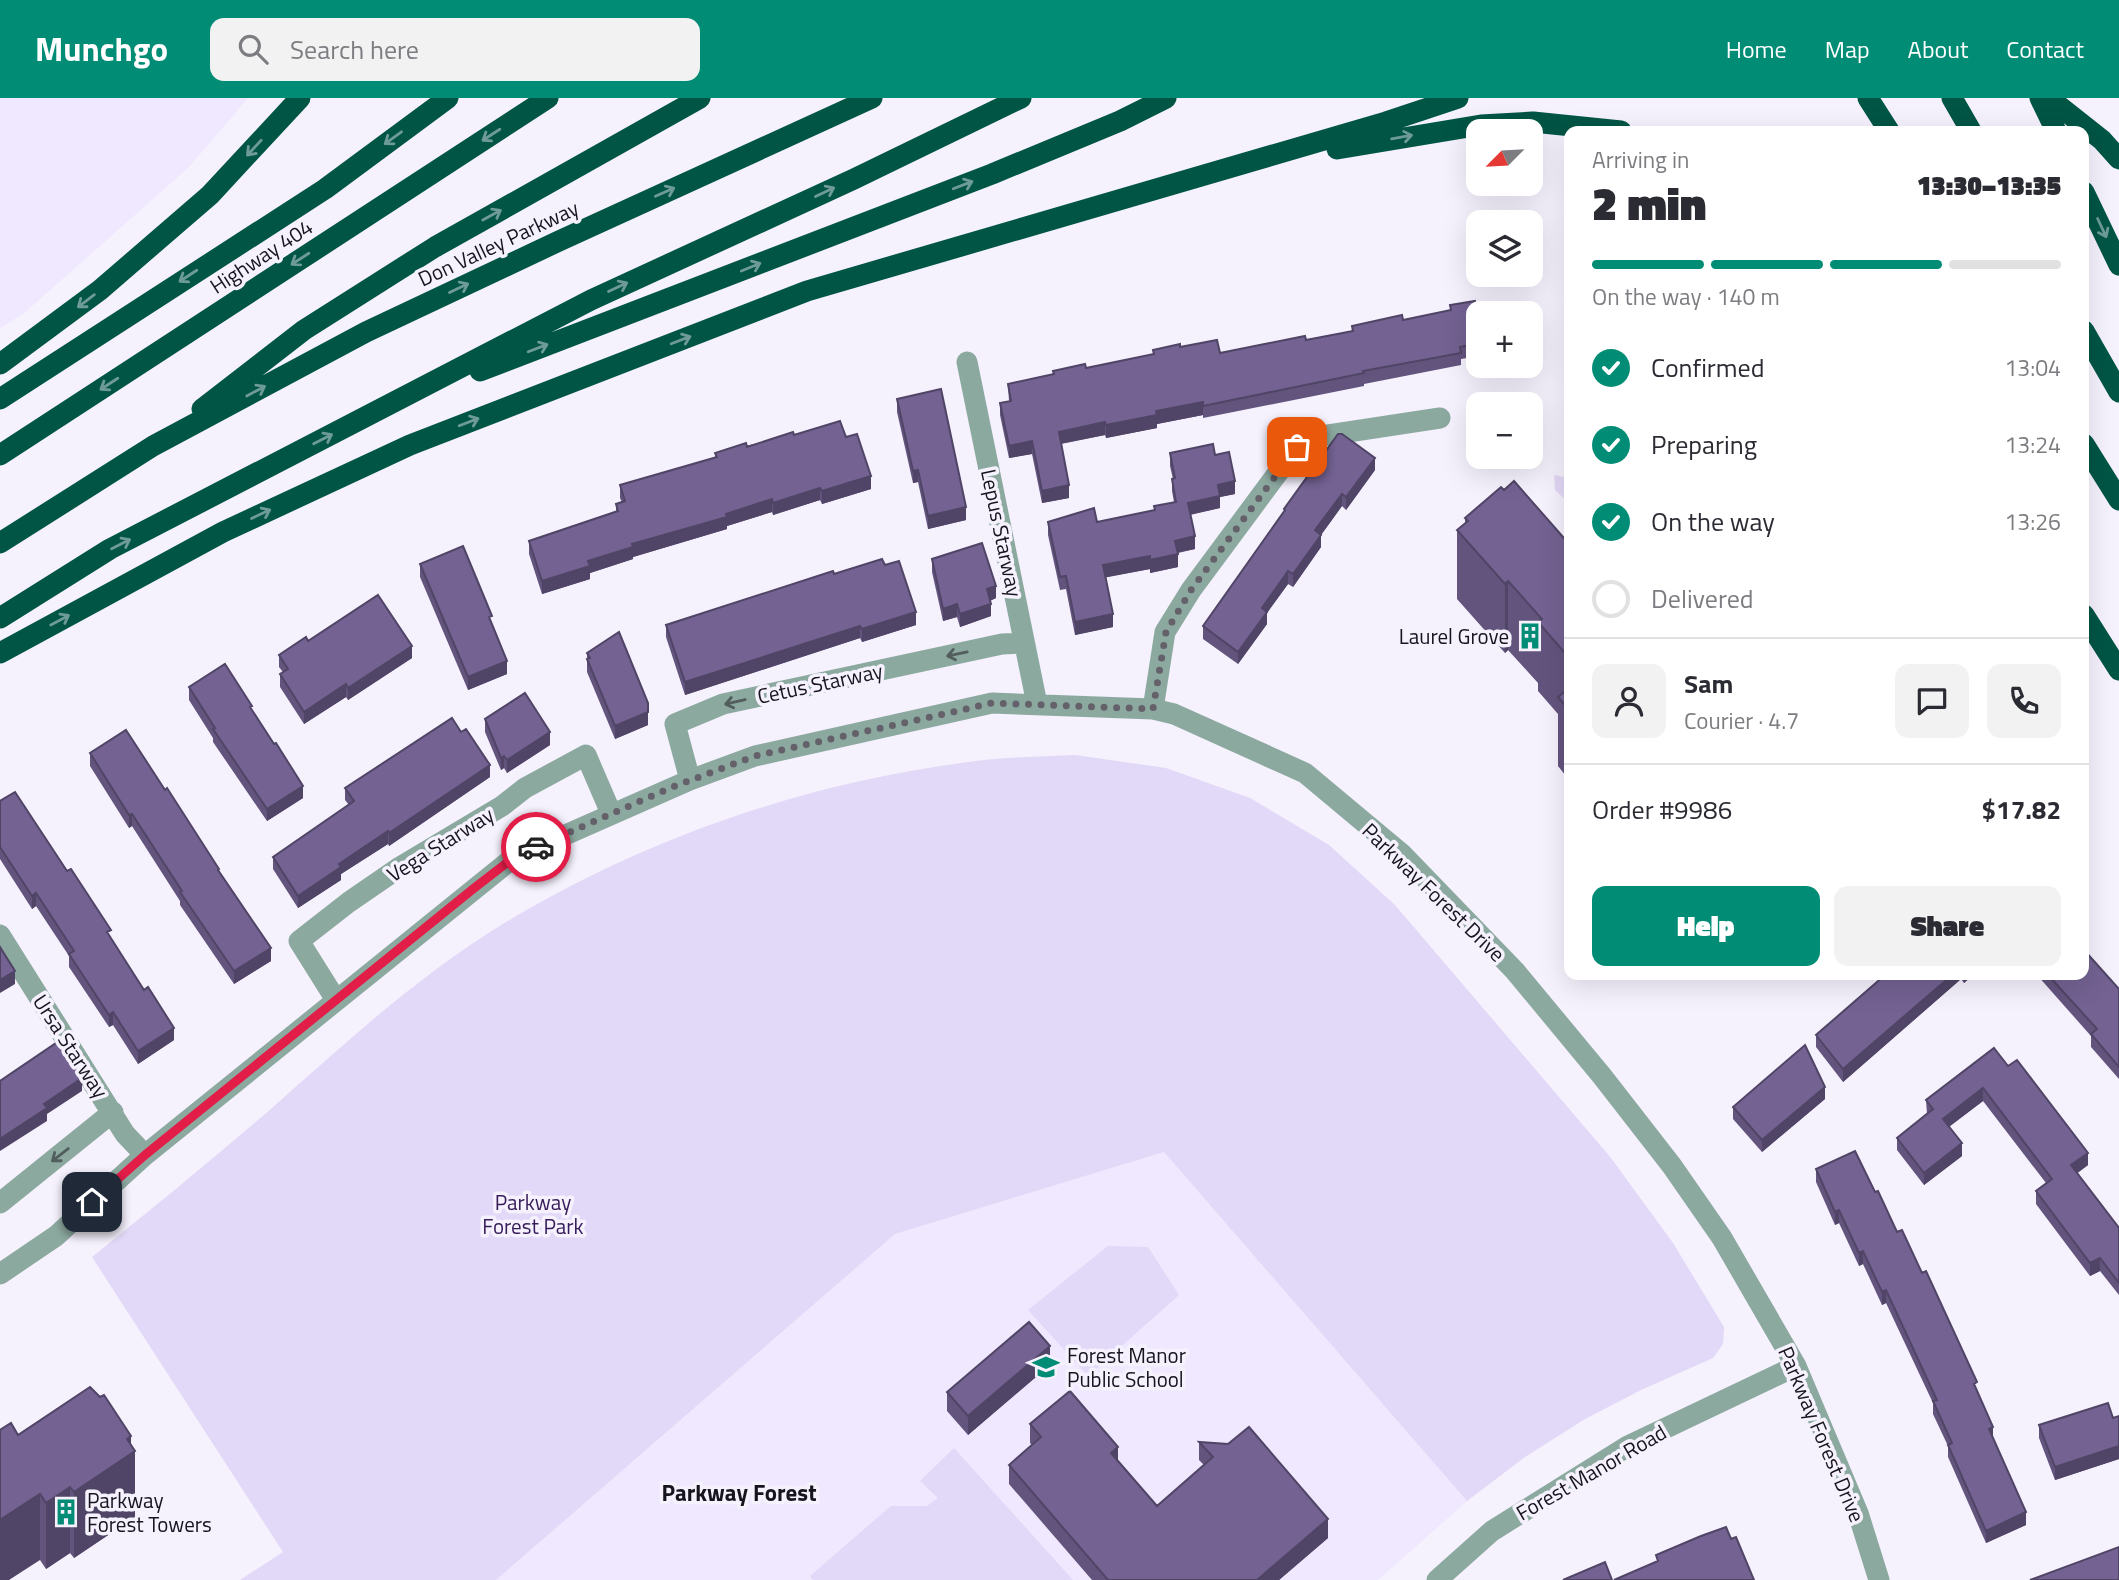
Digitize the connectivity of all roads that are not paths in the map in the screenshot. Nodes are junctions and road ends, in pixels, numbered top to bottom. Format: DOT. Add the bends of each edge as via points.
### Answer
graph roads {
  1 [pos="300,98"];
  2 [pos="448,98"];
  3 [pos="548,98"];
  4 [pos="700,98"];
  5 [pos="872,98"];
  6 [pos="1021,98"];
  7 [pos="1166,98"];
  8 [pos="1458,98"];
  9 [pos="1868,98"];
  10 [pos="1952,98"];
  11 [pos="2040,98"];
  12 [pos="2049,98"];
  13 [pos="1572,126"];
  14 [pos="1886,126"];
  15 [pos="1968,126"];
  16 [pos="2054,126"];
  17 [pos="2084,126"];
  18 [pos="2089,130"];
  19 [pos="2119,159"];
  20 [pos="1215,172"];
  21 [pos="2089,202"];
  22 [pos="2119,265"];
  23 [pos="2089,340"];
  24 [pos="967,362"];
  25 [pos="0,364"];
  26 [pos="2119,392"];
  27 [pos="0,399"];
  28 [pos="383,407"];
  29 [pos="1440,418"];
  30 [pos="153,446"];
  31 [pos="2089,452"];
  32 [pos="0,455"];
  33 [pos="2119,500"];
  34 [pos="0,543"];
  35 [pos="0,618"];
  36 [pos="2089,623"];
  37 [pos="1024,643"];
  38 [pos="0,653"];
  39 [pos="2119,670"];
  40 [pos="1037,704"];
  41 [pos="1153,709"];
  42 [pos="690,780"];
  43 [pos="611,813"];
  44 [pos="0,935"];
  45 [pos="336,1000"];
  46 [pos="113,1112"];
  47 [pos="145,1155"];
  48 [pos="0,1203"];
  49 [pos="0,1273"];
  50 [pos="1796,1366"];
  51 [pos="1437,1580"];
  52 [pos="1878,1580"];
  1 -- 25 [label="highway, one-way" via="210,195 100,290"];
  2 -- 27 [label="highway, Highway 404, one-way" via="325,189"];
  3 -- 32 [label="highway, Highway 404, one-way"];
  30 -- 4 [label="highway, one-way" via="304,330 435,247"];
  30 -- 5 [label="highway, Don Valley Parkway, one-way" via="366,332"];
  28 -- 6 [label="highway, one-way" via="591,300"];
  28 -- 7 [label="highway, one-way" via="992,174"];
  8 -- 20 [label="highway"];
  9 -- 14 [label="highway"];
  10 -- 15 [label="highway"];
  11 -- 16 [label="highway"];
  12 -- 17 [label="highway"];
  20 -- 13 [label="highway, one-way" via="1481,125 1533,122"];
  18 -- 19 [label="highway"];
  38 -- 20 [label="highway, one-way" via="223,532 410,445 807,291"];
  21 -- 22 [label="highway, one-way"];
  23 -- 26 [label="highway"];
  24 -- 37 [label="street, Lepus Starway"];
  35 -- 28 [label="highway, one-way" via="110,549"];
  29 -- 41 [label="street" via="1315,437 1297,447 1191,590 1166,632"];
  30 -- 34 [label="highway"];
  31 -- 33 [label="highway"];
  36 -- 39 [label="highway"];
  37 -- 40 [label="street, Lepus Starway"];
  37 -- 42 [label="street, Cetus Starway, one-way" via="723,704 675,724"];
  40 -- 41 [label="street, Parkway Forest Drive"];
  40 -- 42 [label="street, Parkway Forest Drive" via="992,703 755,756"];
  41 -- 50 [label="street, Parkway Forest Drive" via="1174,714 1305,773 1402,854 1515,971 1648,1136 1722,1238"];
  42 -- 43 [label="street, Parkway Forest Drive"];
  43 -- 45 [label="street, Parkway Forest Drive" via="513,858"];
  43 -- 45 [label="street, Vega Starway" via="586,755 400,867 299,940"];
  44 -- 46 [label="street, Ursa Starway"];
  45 -- 47 [label="street, Parkway Forest Drive"];
  46 -- 47 [label="street, Ursa Starway" via="125,1134"];
  46 -- 48 [label="street, one-way"];
  47 -- 49 [label="street, Parkway Forest Drive" via="56,1236"];
  50 -- 51 [label="street, Forest Manor Road" via="1628,1446 1492,1531"];
  50 -- 52 [label="street, Parkway Forest Drive" via="1858,1513"];
}
